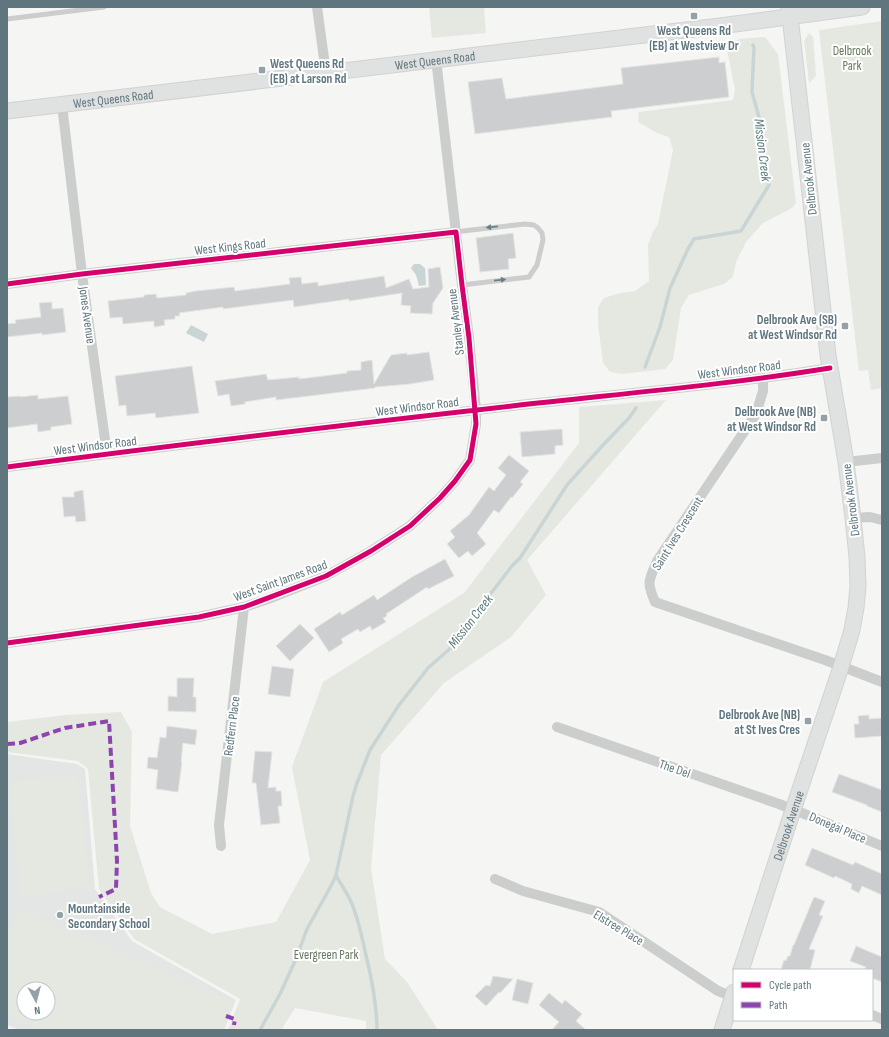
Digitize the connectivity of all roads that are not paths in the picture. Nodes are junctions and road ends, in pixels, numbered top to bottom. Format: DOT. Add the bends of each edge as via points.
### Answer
graph roads {
  1 [pos="104,7"];
  2 [pos="317,7"];
  3 [pos="862,7"];
  4 [pos="789,11"];
  5 [pos="7,19"];
  6 [pos="436,59"];
  7 [pos="326,73"];
  8 [pos="62,105"];
  9 [pos="7,111"];
  10 [pos="456,232"];
  11 [pos="82,274"];
  12 [pos="7,284"];
  13 [pos="462,285"];
  14 [pos="830,368"];
  15 [pos="763,378"];
  16 [pos="476,410"];
  17 [pos="107,454"];
  18 [pos="882,458"];
  19 [pos="846,462"];
  20 [pos="7,467"];
  21 [pos="853,518"];
  22 [pos="882,520"];
  23 [pos="244,607"];
  24 [pos="7,643"];
  25 [pos="841,667"];
  26 [pos="882,682"];
  27 [pos="557,727"];
  28 [pos="793,810"];
  29 [pos="221,846"];
  30 [pos="882,846"];
  31 [pos="495,879"];
  32 [pos="741,969"];
  33 [pos="733,995"];
  34 [pos="733,998"];
  35 [pos="722,1030"];
  1 -- 5 [label="lane"];
  2 -- 7 [label="street"];
  3 -- 4 [label="street, West Queens Road"];
  4 -- 6 [label="street, West Queens Road" via="720,26"];
  4 -- 14 [label="street, Delbrook Avenue"];
  6 -- 7 [label="street, West Queens Road"];
  6 -- 10 [label="street, Stanley Avenue"];
  7 -- 8 [label="street, West Queens Road"];
  8 -- 9 [label="street, West Queens Road"];
  8 -- 11 [label="street, Jones Avenue"];
  10 -- 11 [label="street, West Kings Road"];
  10 -- 13 [label="street, Stanley Avenue"];
  13 -- 10 [label="lane, one-way" via="529,276 538,265 542,233 534,225 525,224"];
  11 -- 12 [label="street, West Kings Road"];
  11 -- 17 [label="street, Jones Avenue"];
  13 -- 16 [label="street, Stanley Avenue"];
  14 -- 15 [label="street, West Windsor Road"];
  14 -- 19 [label="street, Delbrook Avenue"];
  15 -- 16 [label="street, West Windsor Road"];
  15 -- 25 [label="street, Saint Ives Crescent" via="763,391 756,414 657,561 648,582 650,590 655,602"];
  16 -- 17 [label="street, West Windsor Road"];
  16 -- 23 [label="street, West Saint James Road" via="470,460 440,498 410,526 326,576"];
  17 -- 20 [label="street, West Windsor Road"];
  18 -- 19 [label="street"];
  19 -- 21 [label="street, Delbrook Avenue"];
  21 -- 22 [label="street" via="870,517"];
  21 -- 25 [label="street, Delbrook Avenue" via="858,586 852,630"];
  23 -- 24 [label="street, West Saint James Road" via="199,617"];
  23 -- 29 [label="street, Redfern Place" via="219,825"];
  25 -- 26 [label="street"];
  25 -- 28 [label="street, Delbrook Avenue"];
  27 -- 28 [label="street, The Del"];
  28 -- 30 [label="street, Donegal Place"];
  28 -- 32 [label="street, Delbrook Avenue"];
  31 -- 33 [label="street, Elstree Place" via="523,891 599,912 718,991"];
  34 -- 35 [label="street"];
}
